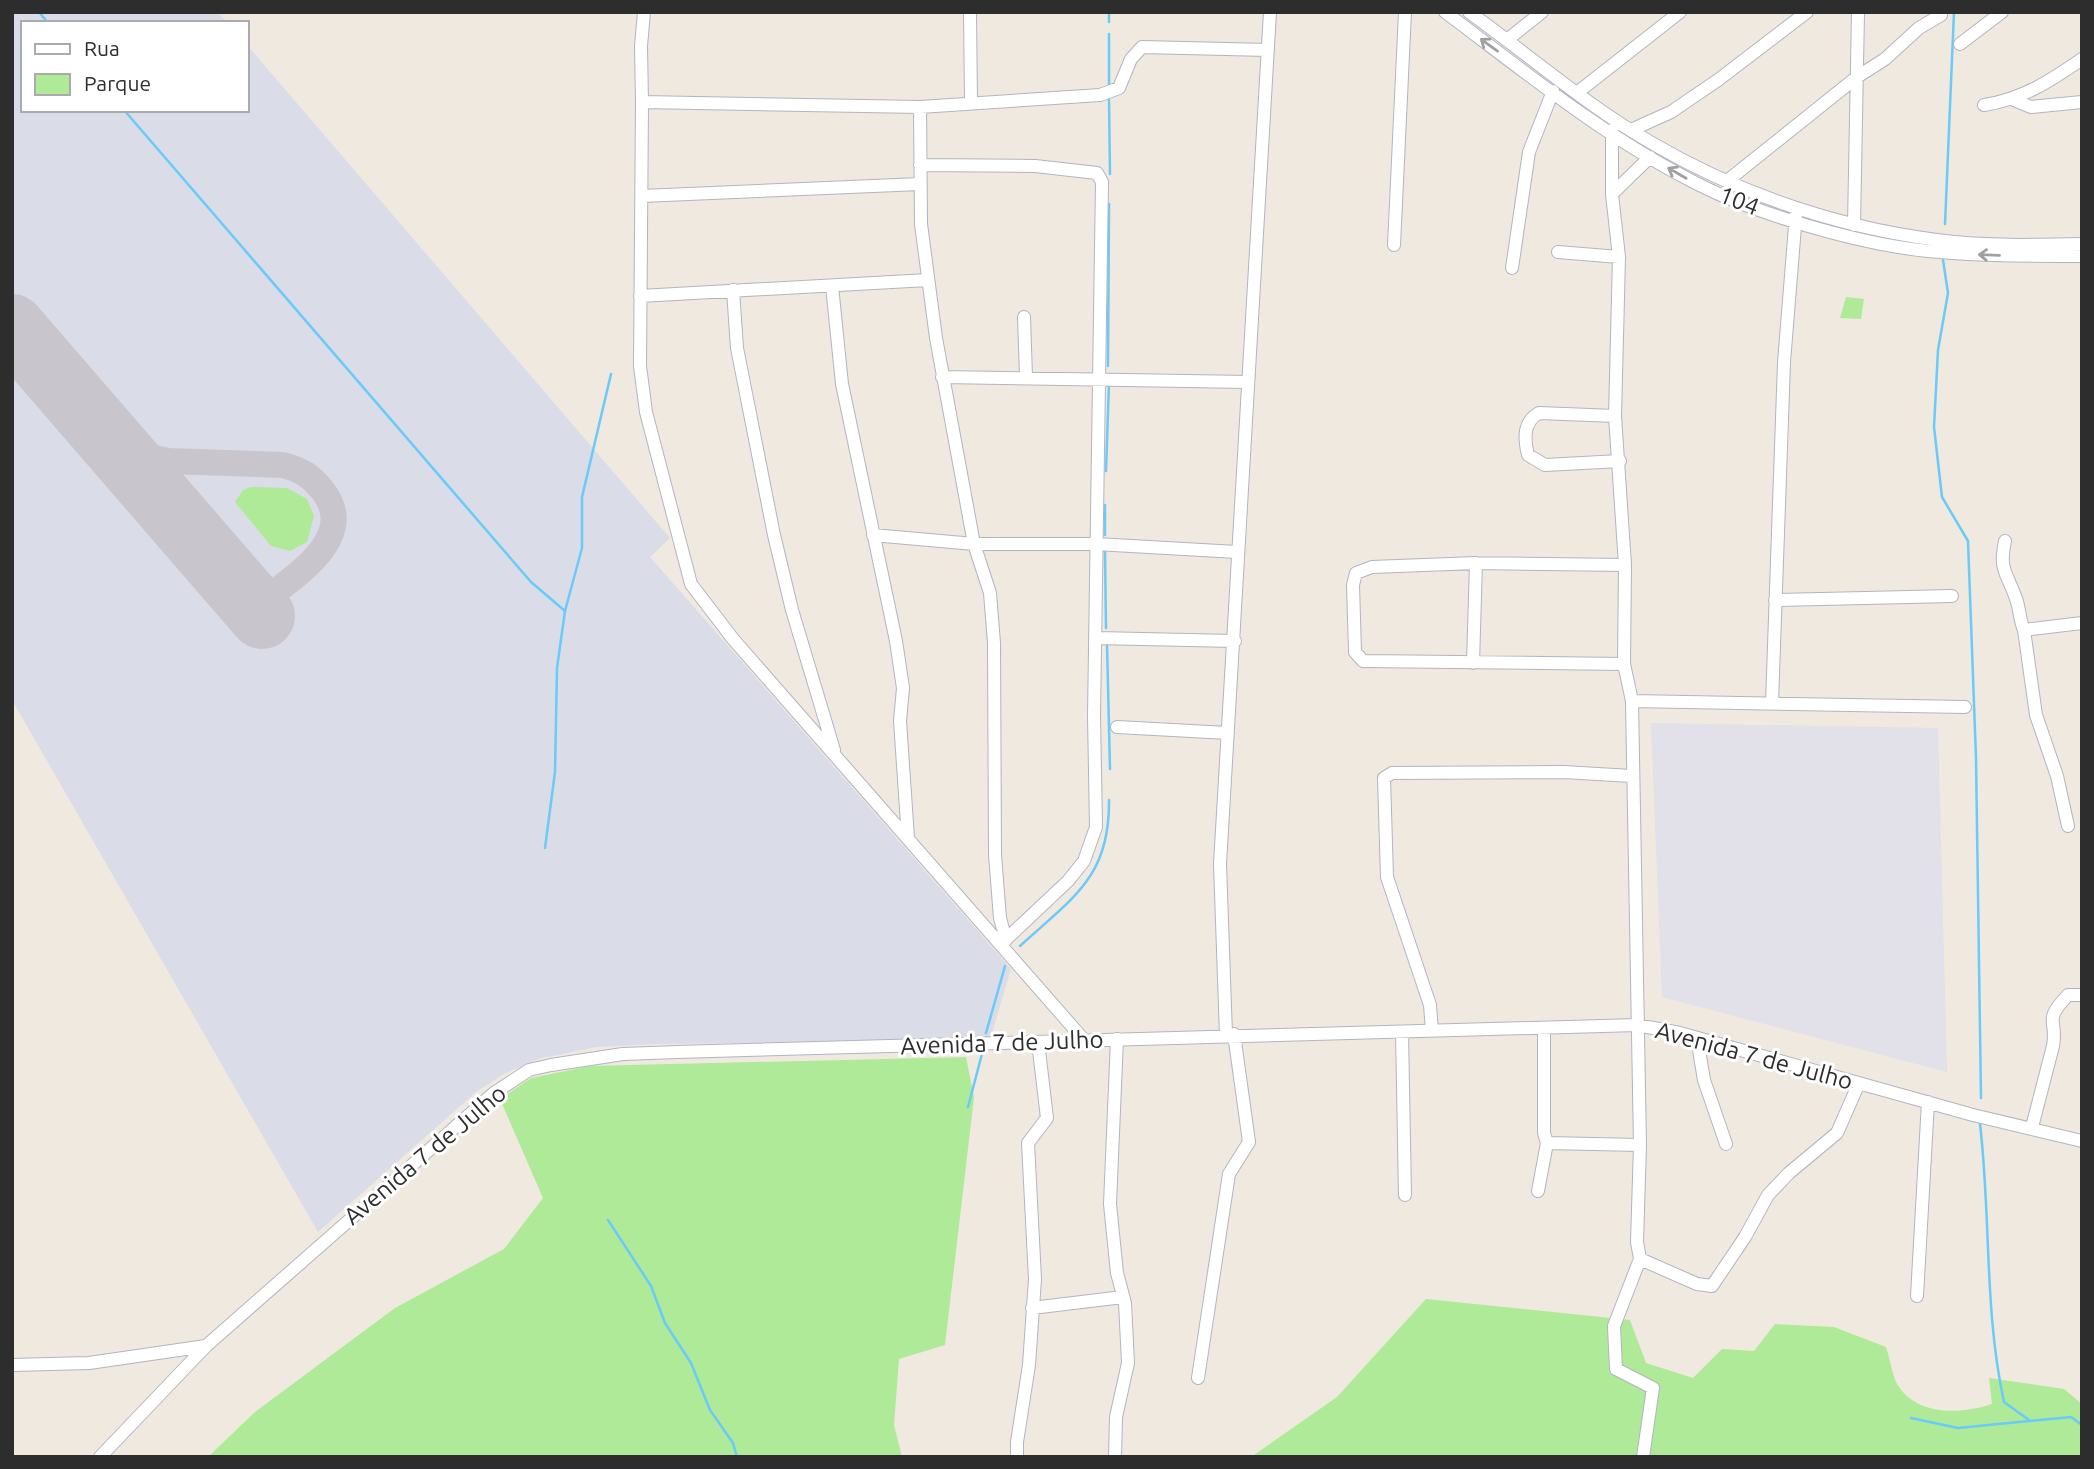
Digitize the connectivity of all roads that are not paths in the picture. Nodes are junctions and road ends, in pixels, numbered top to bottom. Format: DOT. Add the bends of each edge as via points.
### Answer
graph roads {
  1 [pos="644,12"];
  2 [pos="970,12"];
  3 [pos="1270,12"];
  4 [pos="1405,12"];
  5 [pos="1445,12"];
  6 [pos="1469,12"];
  7 [pos="1542,12"];
  8 [pos="1680,12"];
  9 [pos="1807,12"];
  10 [pos="1858,12"];
  11 [pos="2002,12"];
  12 [pos="1941,15"];
  13 [pos="1489,18"];
  14 [pos="1507,40"];
  15 [pos="1961,44"];
  16 [pos="1268,50"];
  17 [pos="2082,59"];
  18 [pos="1857,77"];
  19 [pos="1553,91"];
  20 [pos="1578,92"];
  21 [pos="2014,100"];
  22 [pos="642,102"];
  23 [pos="971,102"];
  24 [pos="2082,102"];
  25 [pos="1984,105"];
  26 [pos="920,107"];
  27 [pos="1614,127"];
  28 [pos="1631,130"];
  29 [pos="1650,157"];
  30 [pos="920,165"];
  31 [pos="1727,181"];
  32 [pos="920,184"];
  33 [pos="1612,194"];
  34 [pos="642,196"];
  35 [pos="1796,214"];
  36 [pos="1854,225"];
  37 [pos="2082,244"];
  38 [pos="1394,245"];
  39 [pos="1948,247"];
  40 [pos="2024,250"];
  41 [pos="1558,252"];
  42 [pos="2082,256"];
  43 [pos="1619,257"];
  44 [pos="1512,268"];
  45 [pos="928,280"];
  46 [pos="832,286"];
  47 [pos="733,290"];
  48 [pos="640,296"];
  49 [pos="1024,317"];
  50 [pos="942,377"];
  51 [pos="1026,377"];
  52 [pos="1101,378"];
  53 [pos="1248,382"];
  54 [pos="1615,416"];
  55 [pos="1620,461"];
  56 [pos="873,535"];
  57 [pos="2005,541"];
  58 [pos="974,544"];
  59 [pos="1096,544"];
  60 [pos="1237,552"];
  61 [pos="1476,563"];
  62 [pos="1625,565"];
  63 [pos="1952,596"];
  64 [pos="1775,600"];
  65 [pos="2082,623"];
  66 [pos="2024,630"];
  67 [pos="1096,638"];
  68 [pos="1235,641"];
  69 [pos="1474,663"];
  70 [pos="1624,664"];
  71 [pos="1632,701"];
  72 [pos="1772,703"];
  73 [pos="1965,707"];
  74 [pos="1116,727"];
  75 [pos="1228,733"];
  76 [pos="836,754"];
  77 [pos="1631,776"];
  78 [pos="2068,826"];
  79 [pos="908,838"];
  80 [pos="1003,942"];
  81 [pos="2082,995"];
  82 [pos="1637,1025"];
  83 [pos="1544,1028"];
  84 [pos="1402,1031"];
  85 [pos="1432,1031"];
  86 [pos="1230,1035"];
  87 [pos="1697,1038"];
  88 [pos="1117,1039"];
  89 [pos="1084,1040"];
  90 [pos="1038,1042"];
  91 [pos="1859,1083"];
  92 [pos="1928,1102"];
  93 [pos="2032,1128"];
  94 [pos="2082,1141"];
  95 [pos="1547,1143"];
  96 [pos="1726,1144"];
  97 [pos="1640,1146"];
  98 [pos="1538,1191"];
  99 [pos="1405,1195"];
  100 [pos="1640,1259"];
  101 [pos="1917,1296"];
  102 [pos="1123,1297"];
  103 [pos="1032,1308"];
  104 [pos="206,1346"];
  105 [pos="12,1365"];
  106 [pos="1198,1378"];
  107 [pos="100,1457"];
  108 [pos="1017,1457"];
  109 [pos="1115,1457"];
  110 [pos="1643,1457"];
  1 -- 22 [label="street"];
  2 -- 23 [label="street"];
  3 -- 16 [label="street"];
  4 -- 38 [label="street"];
  19 -- 5 [label="street, 104, one-way"];
  6 -- 13 [label="street"];
  7 -- 14 [label="street"];
  8 -- 20 [label="street"];
  9 -- 28 [label="street" via="1671,112"];
  10 -- 18 [label="street"];
  11 -- 15 [label="street"];
  12 -- 18 [label="street"];
  13 -- 14 [label="street"];
  14 -- 20 [label="street"];
  16 -- 23 [label="street" via="1142,47 1114,91"];
  16 -- 53 [label="street"];
  17 -- 21 [label="street"];
  18 -- 31 [label="street"];
  18 -- 36 [label="street"];
  19 -- 27 [label="street, 104"];
  19 -- 44 [label="street" via="1529,152"];
  20 -- 27 [label="street"];
  21 -- 24 [label="street" via="2031,107"];
  21 -- 25 [label="street"];
  22 -- 26 [label="street"];
  22 -- 34 [label="street"];
  23 -- 26 [label="street"];
  26 -- 30 [label="street"];
  27 -- 28 [label="street"];
  27 -- 29 [label="street, 104"];
  27 -- 33 [label="street"];
  28 -- 31 [label="street"];
  29 -- 33 [label="street"];
  35 -- 29 [label="street, 104, one-way" via="1727,197"];
  30 -- 32 [label="street"];
  30 -- 52 [label="street" via="1035,166 1101,176"];
  31 -- 35 [label="street"];
  32 -- 34 [label="street"];
  32 -- 45 [label="street"];
  33 -- 43 [label="street"];
  34 -- 48 [label="street"];
  35 -- 36 [label="street"];
  35 -- 39 [label="street, 104" via="1864,239"];
  35 -- 64 [label="street" via="1784,362"];
  36 -- 39 [label="street"];
  37 -- 40 [label="street"];
  39 -- 40 [label="street, 104"];
  40 -- 42 [label="street, 104"];
  41 -- 43 [label="street"];
  43 -- 54 [label="street"];
  45 -- 46 [label="street"];
  45 -- 50 [label="street"];
  46 -- 47 [label="street"];
  46 -- 56 [label="street" via="842,384"];
  47 -- 48 [label="street"];
  47 -- 76 [label="street" via="737,348 774,535"];
  48 -- 76 [label="street" via="640,366 646,412 691,584 733,639"];
  49 -- 51 [label="street"];
  50 -- 51 [label="street"];
  50 -- 58 [label="street"];
  51 -- 52 [label="street"];
  52 -- 53 [label="street"];
  52 -- 59 [label="street"];
  53 -- 60 [label="street"];
  54 -- 55 [label="street"];
  54 -- 55 [label="street" via="1539,413 1528,424 1525,444 1528,454 1545,465"];
  55 -- 62 [label="street"];
  56 -- 58 [label="street"];
  56 -- 79 [label="street" via="903,688 900,721"];
  57 -- 66 [label="street" via="2003,570"];
  58 -- 59 [label="street"];
  58 -- 80 [label="street" via="992,615 995,855"];
  59 -- 60 [label="street"];
  59 -- 67 [label="street"];
  60 -- 68 [label="street"];
  61 -- 62 [label="street"];
  61 -- 69 [label="street"];
  61 -- 69 [label="street" via="1364,567 1356,573 1353,585 1355,652 1363,662"];
  62 -- 70 [label="street"];
  63 -- 64 [label="street"];
  64 -- 72 [label="street"];
  65 -- 66 [label="street"];
  66 -- 78 [label="street" via="2036,715"];
  67 -- 68 [label="street"];
  67 -- 80 [label="street" via="1097,794 1091,847 1068,881"];
  68 -- 75 [label="street"];
  69 -- 70 [label="street"];
  70 -- 71 [label="street"];
  71 -- 72 [label="street"];
  71 -- 77 [label="street"];
  72 -- 73 [label="street"];
  74 -- 75 [label="street"];
  75 -- 86 [label="street" via="1220,864"];
  76 -- 79 [label="street"];
  77 -- 82 [label="street"];
  77 -- 85 [label="street" via="1392,773 1384,778 1387,877 1430,1005"];
  79 -- 80 [label="street"];
  80 -- 89 [label="street"];
  81 -- 93 [label="street" via="2068,995 2053,1014 2053,1046"];
  82 -- 83 [label="street, Avenida 7 de Julho"];
  82 -- 87 [label="street, Avenida 7 de Julho"];
  82 -- 97 [label="street"];
  83 -- 85 [label="street, Avenida 7 de Julho"];
  83 -- 95 [label="street"];
  84 -- 85 [label="street, Avenida 7 de Julho"];
  84 -- 86 [label="street, Avenida 7 de Julho"];
  84 -- 99 [label="street"];
  86 -- 88 [label="street, Avenida 7 de Julho"];
  86 -- 106 [label="street" via="1249,1142 1229,1174"];
  87 -- 91 [label="street, Avenida 7 de Julho"];
  87 -- 96 [label="street" via="1704,1080"];
  88 -- 89 [label="street, Avenida 7 de Julho"];
  88 -- 102 [label="street" via="1109,1185"];
  89 -- 90 [label="street, Avenida 7 de Julho"];
  90 -- 103 [label="street" via="1047,1109 1046,1122 1028,1143"];
  90 -- 104 [label="street, Avenida 7 de Julho" via="623,1054 529,1070 494,1093"];
  91 -- 92 [label="street, Avenida 7 de Julho"];
  91 -- 100 [label="street" via="1837,1133 1768,1195 1712,1286"];
  92 -- 93 [label="street, Avenida 7 de Julho"];
  92 -- 101 [label="street"];
  93 -- 94 [label="street, Avenida 7 de Julho"];
  95 -- 97 [label="street"];
  95 -- 98 [label="street"];
  97 -- 100 [label="street"];
  100 -- 110 [label="street" via="1614,1326 1613,1353 1616,1369 1653,1388"];
  102 -- 103 [label="street"];
  102 -- 109 [label="street" via="1128,1363 1116,1417"];
  103 -- 108 [label="street"];
  104 -- 105 [label="street" via="89,1363"];
  104 -- 107 [label="street, Avenida 7 de Julho"];
}
